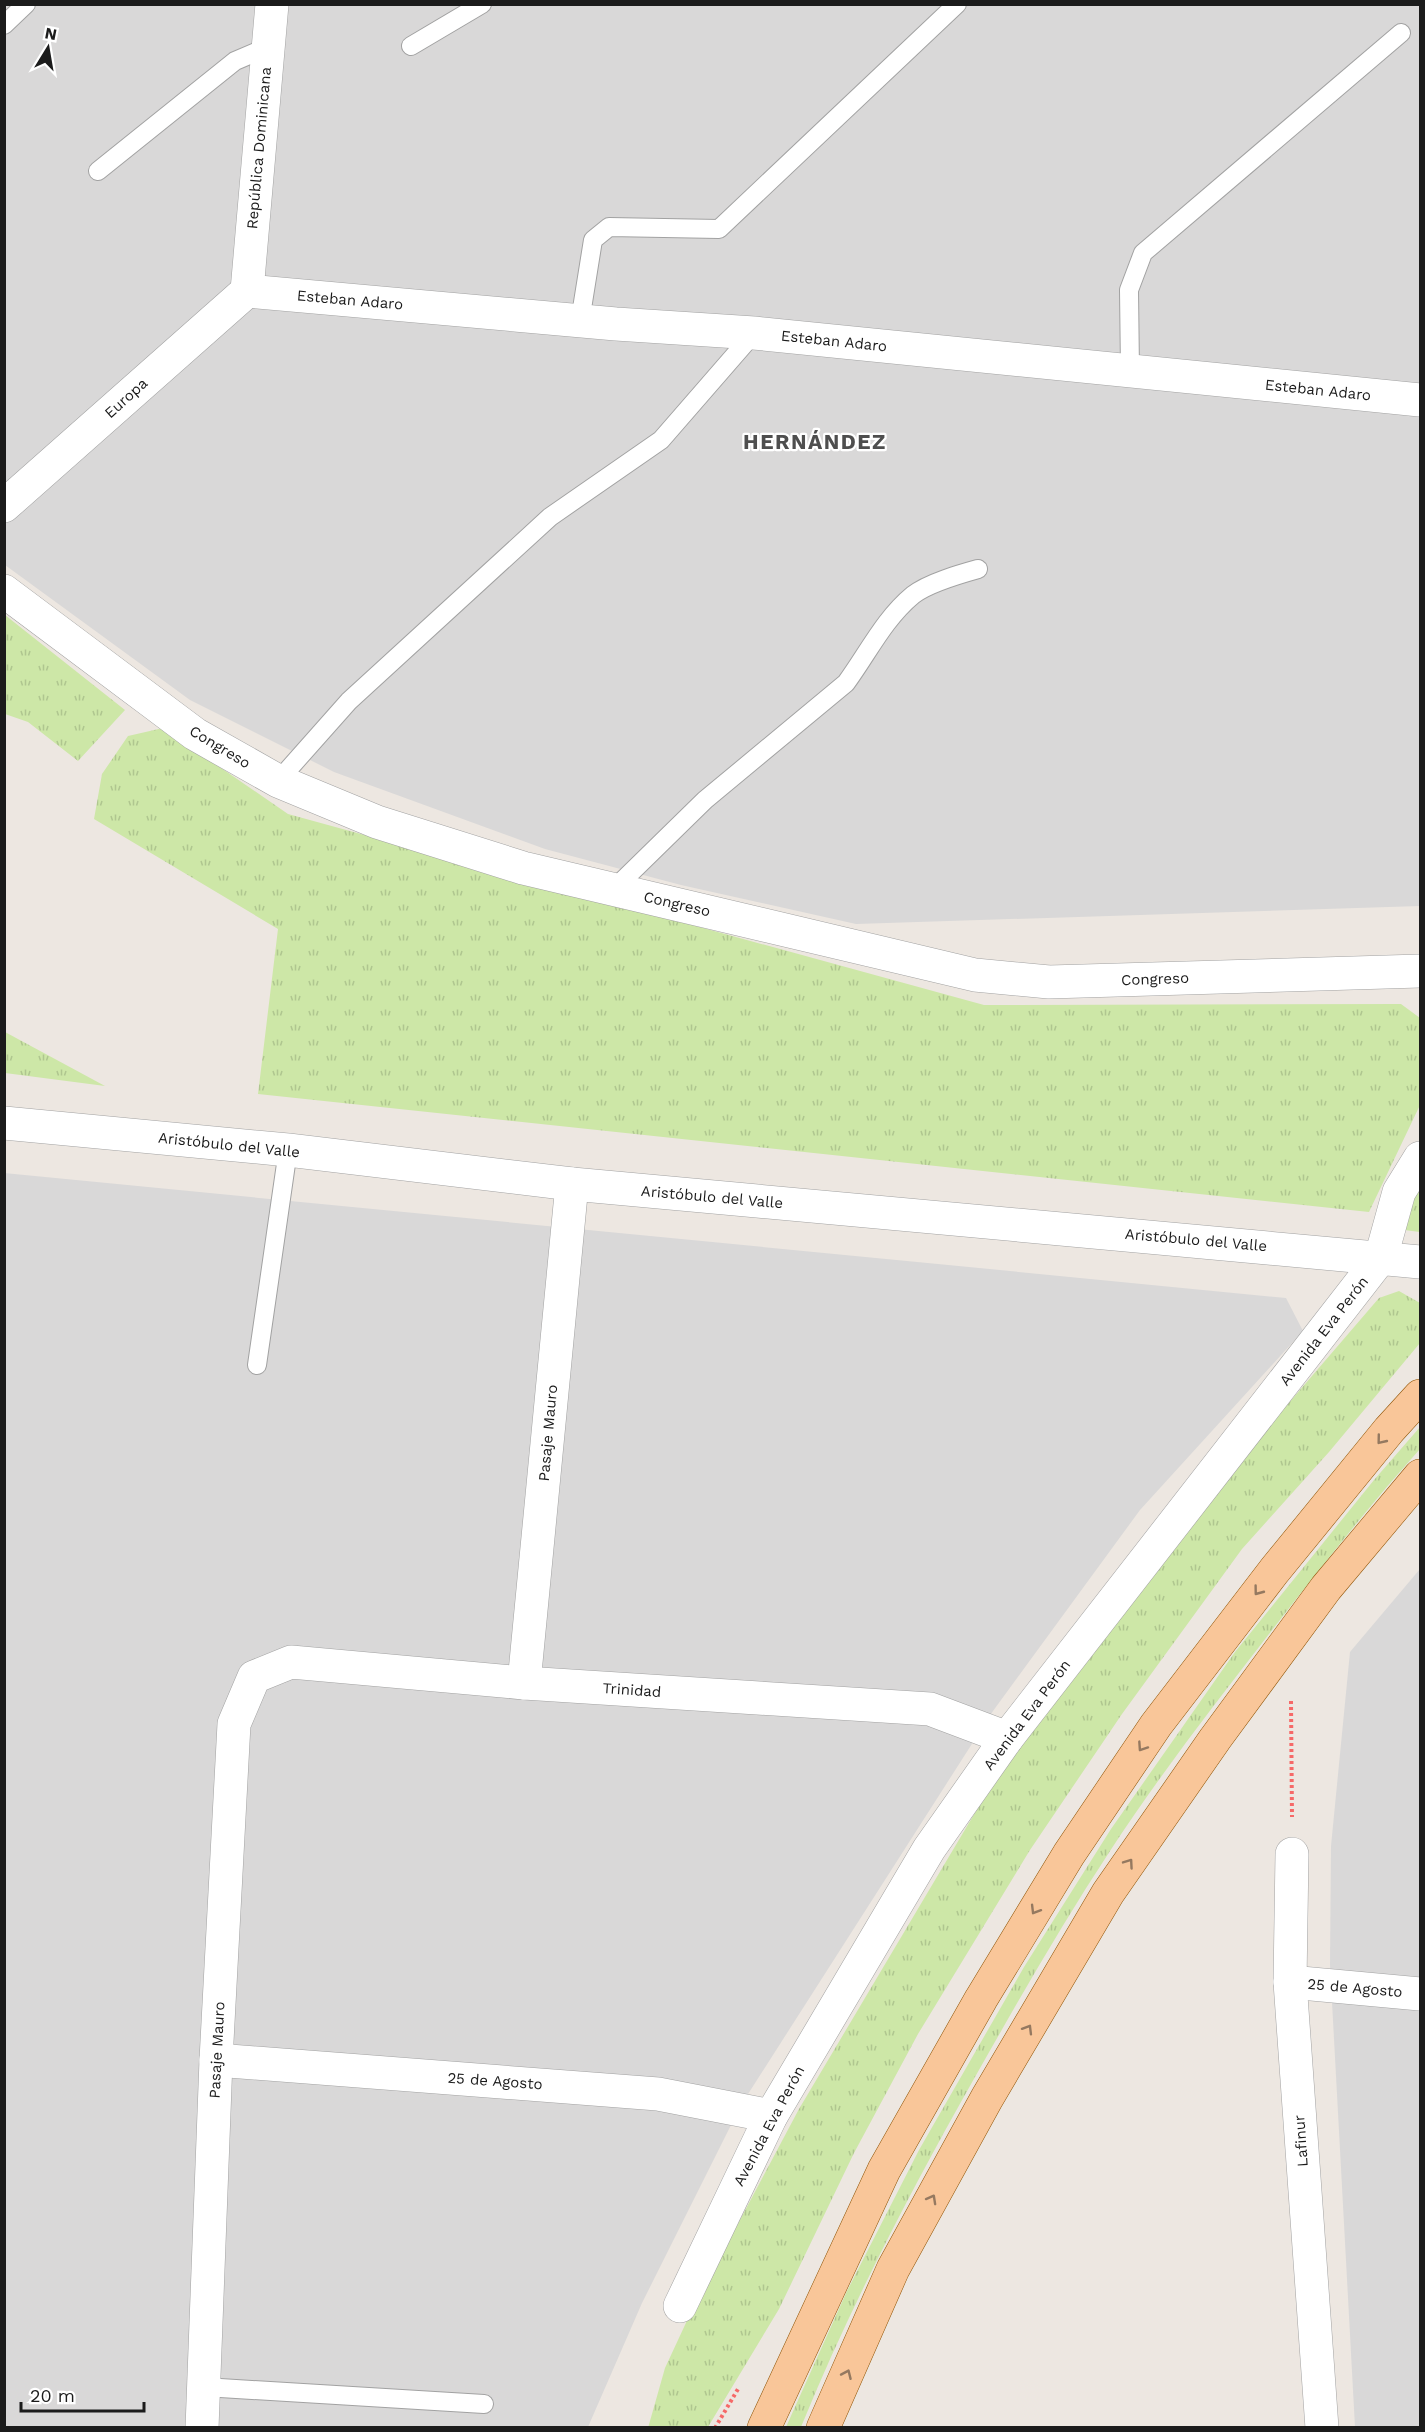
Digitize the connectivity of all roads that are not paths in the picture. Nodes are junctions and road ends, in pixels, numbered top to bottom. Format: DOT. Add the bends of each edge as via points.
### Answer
graph roads {
  1 [pos="26,4"];
  2 [pos="272,4"];
  3 [pos="482,4"];
  4 [pos="957,4"];
  5 [pos="4,25"];
  6 [pos="1401,33"];
  7 [pos="411,46"];
  8 [pos="268,47"];
  9 [pos="98,171"];
  10 [pos="247,291"];
  11 [pos="580,321"];
  12 [pos="754,333"];
  13 [pos="1130,371"];
  14 [pos="1420,400"];
  15 [pos="4,506"];
  16 [pos="978,569"];
  17 [pos="4,591"];
  18 [pos="278,781"];
  19 [pos="613,890"];
  20 [pos="1420,971"];
  21 [pos="4,1123"];
  22 [pos="288,1150"];
  23 [pos="1420,1158"];
  24 [pos="572,1184"];
  25 [pos="1381,1257"];
  26 [pos="1420,1262"];
  27 [pos="257,1365"];
  28 [pos="1420,1396"];
  29 [pos="1420,1476"];
  30 [pos="254,1677"];
  31 [pos="524,1683"];
  32 [pos="1007,1738"];
  33 [pos="1292,1854"];
  34 [pos="1290,1982"];
  35 [pos="1420,1994"];
  36 [pos="216,2060"];
  37 [pos="771,2116"];
  38 [pos="680,2306"];
  39 [pos="204,2387"];
  40 [pos="484,2404"];
  41 [pos="202,2427"];
  42 [pos="764,2427"];
  43 [pos="823,2427"];
  44 [pos="1322,2427"];
  1 -- 5 [label="lane"];
  2 -- 8 [label="street, República Dominicana"];
  3 -- 7 [label="lane"];
  4 -- 11 [label="lane" via="718,229 609,227 601,233 593,240"];
  6 -- 13 [label="lane" via="1143,253 1129,290"];
  8 -- 9 [label="lane" via="235,61"];
  8 -- 10 [label="street, República Dominicana"];
  10 -- 11 [label="street, Esteban Adaro"];
  10 -- 15 [label="street, Europa"];
  11 -- 12 [label="street, Esteban Adaro"];
  12 -- 13 [label="street, Esteban Adaro"];
  12 -- 18 [label="lane" via="661,440 550,517 349,701"];
  13 -- 14 [label="street, Esteban Adaro"];
  16 -- 19 [label="lane" via="915,594 880,630 846,683 705,800"];
  17 -- 18 [label="street, Congreso" via="195,734"];
  18 -- 19 [label="street, Congreso" via="377,822 523,868"];
  19 -- 20 [label="street, Congreso" via="975,975 1049,982"];
  21 -- 22 [label="street, Aristóbulo del Valle"];
  22 -- 24 [label="street, Aristóbulo del Valle"];
  22 -- 27 [label="lane"];
  23 -- 25 [label="street, Avenida Eva Perón" via="1399,1192"];
  24 -- 25 [label="street, Aristóbulo del Valle"];
  24 -- 31 [label="street, Pasaje Mauro"];
  25 -- 26 [label="street, Aristóbulo del Valle"];
  25 -- 32 [label="street, Avenida Eva Perón"];
  28 -- 42 [label="main road, one-way" via="1267,1580 1156,1725 1069,1854 884,2170"];
  43 -- 29 [label="main road, one-way" via="893,2269 987,2097 1108,1893 1326,1588"];
  30 -- 31 [label="street, Trinidad" via="291,1662"];
  30 -- 36 [label="street, Pasaje Mauro" via="234,1724"];
  31 -- 32 [label="street, Trinidad" via="930,1709"];
  32 -- 37 [label="street, Avenida Eva Perón" via="930,1849"];
  33 -- 34 [label="street, Lafinur"];
  34 -- 35 [label="street, 25 de Agosto"];
  34 -- 44 [label="street, Lafinur"];
  36 -- 37 [label="street, 25 de Agosto" via="658,2094"];
  36 -- 39 [label="street, Pasaje Mauro"];
  37 -- 38 [label="street, Avenida Eva Perón"];
  39 -- 40 [label="lane"];
  39 -- 41 [label="street, Pasaje Mauro"];
}
